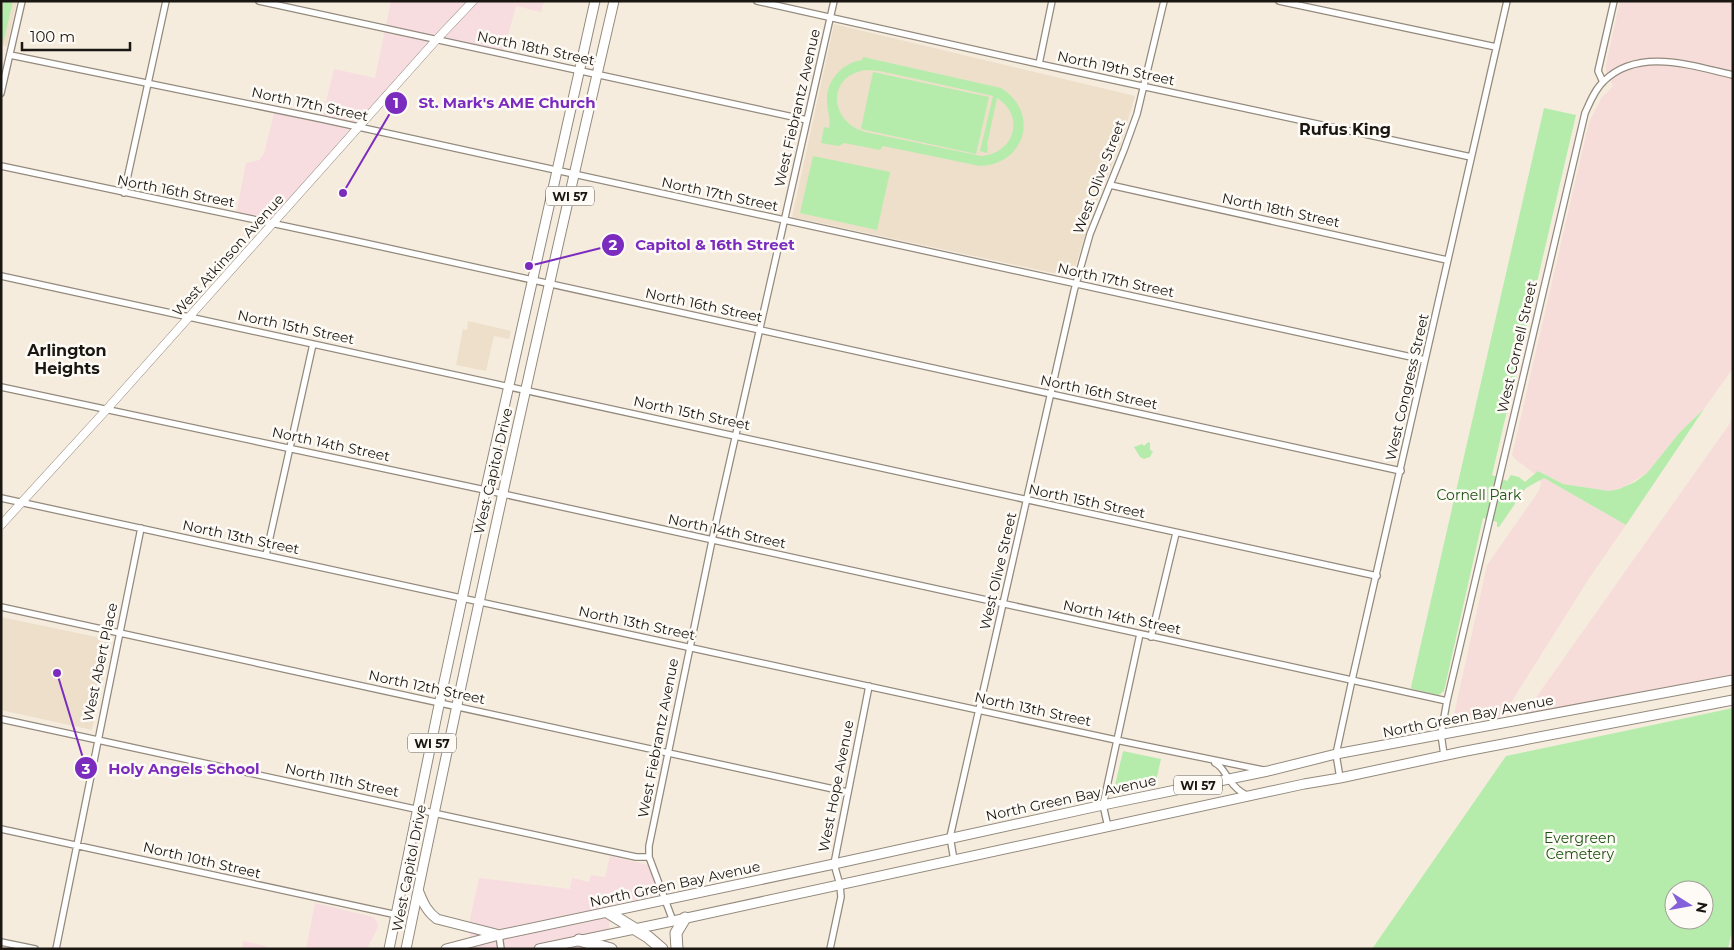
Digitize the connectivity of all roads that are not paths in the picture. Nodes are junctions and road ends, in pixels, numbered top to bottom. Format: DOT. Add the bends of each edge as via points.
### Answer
graph roads {
  1 [pos="22,1"];
  2 [pos="166,1"];
  3 [pos="259,1"];
  4 [pos="473,1"];
  5 [pos="595,1"];
  6 [pos="614,1"];
  7 [pos="757,1"];
  8 [pos="834,1"];
  9 [pos="1052,1"];
  10 [pos="1164,1"];
  11 [pos="1279,1"];
  12 [pos="1507,1"];
  13 [pos="1614,1"];
  14 [pos="830,18"];
  15 [pos="437,39"];
  16 [pos="1496,47"];
  17 [pos="10,55"];
  18 [pos="1039,64"];
  19 [pos="579,70"];
  20 [pos="597,74"];
  21 [pos="1733,74"];
  22 [pos="1603,82"];
  23 [pos="148,83"];
  24 [pos="1144,86"];
  25 [pos="1,93"];
  26 [pos="807,120"];
  27 [pos="359,128"];
  28 [pos="1471,156"];
  29 [pos="1,166"];
  30 [pos="557,172"];
  31 [pos="574,175"];
  32 [pos="1110,185"];
  33 [pos="124,193"];
  34 [pos="784,220"];
  35 [pos="273,224"];
  36 [pos="1447,260"];
  37 [pos="1,276"];
  38 [pos="533,281"];
  39 [pos="550,284"];
  40 [pos="1076,284"];
  41 [pos="189,318"];
  42 [pos="759,330"];
  43 [pos="313,344"];
  44 [pos="1425,360"];
  45 [pos="1,386"];
  46 [pos="509,386"];
  47 [pos="526,390"];
  48 [pos="1051,394"];
  49 [pos="107,409"];
  50 [pos="736,436"];
  51 [pos="290,448"];
  52 [pos="1400,471"];
  53 [pos="485,490"];
  54 [pos="502,494"];
  55 [pos="1,498"];
  56 [pos="1026,500"];
  57 [pos="21,502"];
  58 [pos="1,525"];
  59 [pos="141,528"];
  60 [pos="1176,533"];
  61 [pos="712,541"];
  62 [pos="266,555"];
  63 [pos="1377,576"];
  64 [pos="462,597"];
  65 [pos="479,601"];
  66 [pos="1003,604"];
  67 [pos="1,607"];
  68 [pos="119,634"];
  69 [pos="1140,634"];
  70 [pos="1151,637"];
  71 [pos="689,646"];
  72 [pos="1352,680"];
  73 [pos="1733,680"];
  74 [pos="869,686"];
  75 [pos="1733,700"];
  76 [pos="1447,701"];
  77 [pos="439,703"];
  78 [pos="456,706"];
  79 [pos="978,710"];
  80 [pos="1,719"];
  81 [pos="1440,734"];
  82 [pos="97,740"];
  83 [pos="1116,740"];
  84 [pos="667,754"];
  85 [pos="1336,754"];
  86 [pos="1444,755"];
  87 [pos="1206,759"];
  88 [pos="1268,772"];
  89 [pos="1340,778"];
  90 [pos="1229,779"];
  91 [pos="847,792"];
  92 [pos="1248,796"];
  93 [pos="1102,805"];
  94 [pos="418,810"];
  95 [pos="433,813"];
  96 [pos="1108,827"];
  97 [pos="1,829"];
  98 [pos="950,838"];
  99 [pos="77,844"];
  100 [pos="649,857"];
  101 [pos="954,860"];
  102 [pos="834,864"];
  103 [pos="840,884"];
  104 [pos="418,890"];
  105 [pos="665,899"];
  106 [pos="609,913"];
  107 [pos="397,915"];
  108 [pos="685,918"];
  109 [pos="673,921"];
  110 [pos="637,931"];
  111 [pos="499,935"];
  112 [pos="579,940"];
  113 [pos="1,942"];
  114 [pos="35,949"];
  115 [pos="56,949"];
  116 [pos="390,949"];
  117 [pos="406,949"];
  118 [pos="446,949"];
  119 [pos="501,949"];
  120 [pos="539,949"];
  121 [pos="611,949"];
  122 [pos="653,949"];
  123 [pos="662,949"];
  124 [pos="677,949"];
  125 [pos="830,949"];
  1 -- 17 [label="street"];
  2 -- 23 [label="street"];
  3 -- 15 [label="street, North 18th Street"];
  4 -- 15 [label="street, West Atkinson Avenue"];
  5 -- 19 [label="main road, West Capitol Drive / WI 57"];
  6 -- 20 [label="main road, West Capitol Drive / WI 57"];
  7 -- 14 [label="street, North 19th Street"];
  8 -- 14 [label="street, West Fiebrantz Avenue"];
  9 -- 18 [label="street"];
  10 -- 24 [label="street, West Olive Street"];
  11 -- 16 [label="street"];
  12 -- 16 [label="street, West Congress Street"];
  13 -- 22 [label="street" via="1598,71"];
  14 -- 18 [label="street, North 19th Street"];
  14 -- 26 [label="street, West Fiebrantz Avenue"];
  15 -- 19 [label="street, North 18th Street"];
  15 -- 27 [label="street, West Atkinson Avenue"];
  16 -- 28 [label="street, West Congress Street"];
  17 -- 23 [label="street, North 17th Street"];
  17 -- 25 [label="street"];
  18 -- 24 [label="street, North 19th Street"];
  19 -- 20 [label="street, North 18th Street"];
  19 -- 30 [label="main road, West Capitol Drive / WI 57"];
  20 -- 26 [label="street, North 18th Street"];
  20 -- 31 [label="main road, West Capitol Drive / WI 57"];
  21 -- 22 [label="street, West Cornell Street" via="1654,61 1623,69"];
  22 -- 76 [label="street, West Cornell Street" via="1580,126"];
  23 -- 27 [label="street, North 17th Street"];
  23 -- 33 [label="street"];
  24 -- 28 [label="street, North 19th Street"];
  24 -- 32 [label="street, West Olive Street"];
  26 -- 34 [label="street, West Fiebrantz Avenue"];
  27 -- 30 [label="street, North 17th Street"];
  27 -- 35 [label="street, West Atkinson Avenue"];
  28 -- 36 [label="street, West Congress Street"];
  29 -- 33 [label="street, North 16th Street"];
  30 -- 31 [label="street, North 17th Street"];
  30 -- 38 [label="main road, West Capitol Drive / WI 57"];
  31 -- 34 [label="street, North 17th Street"];
  31 -- 39 [label="main road, West Capitol Drive / WI 57"];
  32 -- 36 [label="street, North 18th Street"];
  32 -- 40 [label="street, West Olive Street" via="1090,234"];
  33 -- 35 [label="street, North 16th Street"];
  34 -- 40 [label="street, North 17th Street"];
  34 -- 42 [label="street, West Fiebrantz Avenue"];
  35 -- 38 [label="street, North 16th Street"];
  35 -- 41 [label="street, West Atkinson Avenue"];
  36 -- 44 [label="street, West Congress Street"];
  37 -- 41 [label="street, North 15th Street"];
  38 -- 39 [label="street, North 16th Street"];
  38 -- 46 [label="main road, West Capitol Drive / WI 57"];
  39 -- 42 [label="street, North 16th Street"];
  39 -- 47 [label="main road, West Capitol Drive / WI 57"];
  40 -- 44 [label="street, North 17th Street"];
  40 -- 48 [label="street, West Olive Street"];
  41 -- 43 [label="street, North 15th Street"];
  41 -- 49 [label="street, West Atkinson Avenue"];
  42 -- 48 [label="street, North 16th Street"];
  42 -- 50 [label="street, West Fiebrantz Avenue"];
  43 -- 46 [label="street, North 15th Street"];
  43 -- 51 [label="street"];
  44 -- 52 [label="street, West Congress Street"];
  45 -- 49 [label="street, North 14th Street"];
  46 -- 47 [label="street, North 15th Street"];
  46 -- 53 [label="main road, West Capitol Drive / WI 57"];
  47 -- 50 [label="street, North 15th Street"];
  47 -- 54 [label="main road, West Capitol Drive / WI 57"];
  48 -- 52 [label="street, North 16th Street"];
  48 -- 56 [label="street, West Olive Street"];
  49 -- 51 [label="street, North 14th Street"];
  49 -- 57 [label="street, West Atkinson Avenue"];
  50 -- 56 [label="street, North 15th Street"];
  50 -- 61 [label="street, West Fiebrantz Avenue"];
  51 -- 53 [label="street, North 14th Street"];
  51 -- 62 [label="street"];
  52 -- 63 [label="street, West Congress Street"];
  53 -- 54 [label="street, North 14th Street"];
  53 -- 64 [label="main road, West Capitol Drive / WI 57"];
  54 -- 61 [label="street, North 14th Street"];
  54 -- 65 [label="main road, West Capitol Drive / WI 57"];
  55 -- 57 [label="street, North 13th Street"];
  56 -- 60 [label="street, North 15th Street"];
  56 -- 66 [label="street, West Olive Street"];
  57 -- 58 [label="street, West Atkinson Avenue"];
  57 -- 59 [label="street, North 13th Street"];
  59 -- 62 [label="street, North 13th Street"];
  59 -- 68 [label="street, West Abert Place"];
  60 -- 63 [label="street, North 15th Street"];
  60 -- 70 [label="street"];
  61 -- 66 [label="street, North 14th Street"];
  61 -- 71 [label="street, West Fiebrantz Avenue"];
  62 -- 64 [label="street, North 13th Street"];
  63 -- 72 [label="street, West Congress Street"];
  64 -- 65 [label="street, North 13th Street"];
  64 -- 77 [label="main road, West Capitol Drive / WI 57"];
  65 -- 71 [label="street, North 13th Street"];
  65 -- 78 [label="main road, West Capitol Drive / WI 57"];
  66 -- 69 [label="street, North 14th Street"];
  66 -- 79 [label="street, West Olive Street"];
  67 -- 68 [label="street, North 12th Street"];
  68 -- 77 [label="street, North 12th Street"];
  68 -- 82 [label="street, West Abert Place"];
  69 -- 70 [label="street, North 14th Street"];
  69 -- 83 [label="street"];
  70 -- 72 [label="street, North 14th Street"];
  71 -- 74 [label="street, North 13th Street"];
  71 -- 84 [label="street, West Fiebrantz Avenue"];
  72 -- 76 [label="street, North 14th Street"];
  72 -- 85 [label="street, West Congress Street"];
  73 -- 81 [label="main road, North Green Bay Avenue / WI 57"];
  74 -- 79 [label="street, North 13th Street"];
  74 -- 91 [label="street, West Hope Avenue"];
  75 -- 86 [label="main road, WI 57"];
  76 -- 81 [label="street, West Cornell Street"];
  77 -- 78 [label="street, North 12th Street"];
  77 -- 94 [label="main road, West Capitol Drive / WI 57"];
  78 -- 84 [label="street, North 12th Street"];
  78 -- 95 [label="main road, West Capitol Drive / WI 57"];
  79 -- 83 [label="street, North 13th Street"];
  79 -- 98 [label="street, West Olive Street"];
  80 -- 82 [label="street, North 11th Street"];
  81 -- 85 [label="main road, North Green Bay Avenue / WI 57"];
  81 -- 86 [label="street, West Cornell Street"];
  82 -- 94 [label="street, North 11th Street"];
  82 -- 99 [label="street, West Abert Place"];
  83 -- 87 [label="street, North 13th Street"];
  83 -- 93 [label="street"];
  84 -- 91 [label="street, North 12th Street"];
  84 -- 100 [label="street, West Fiebrantz Avenue"];
  85 -- 88 [label="main road, North Green Bay Avenue / WI 57"];
  85 -- 89 [label="street, West Congress Street"];
  86 -- 89 [label="main road, WI 57"];
  87 -- 88 [label="street, North 13th Street"];
  87 -- 90 [label="street" via="1220,765"];
  88 -- 90 [label="main road, North Green Bay Avenue / WI 57"];
  89 -- 92 [label="main road, WI 57"];
  90 -- 92 [label="street" via="1238,791"];
  90 -- 93 [label="main road, North Green Bay Avenue / WI 57"];
  91 -- 102 [label="street, West Hope Avenue"];
  92 -- 96 [label="main road, WI 57"];
  93 -- 96 [label="street"];
  93 -- 98 [label="main road, North Green Bay Avenue / WI 57"];
  94 -- 95 [label="street, North 11th Street"];
  94 -- 107 [label="main road, West Capitol Drive / WI 57"];
  95 -- 100 [label="street, North 11th Street" via="636,857"];
  95 -- 104 [label="main road, West Capitol Drive / WI 57"];
  96 -- 101 [label="main road, WI 57"];
  97 -- 99 [label="street, North 10th Street"];
  98 -- 101 [label="street, West Olive Street"];
  98 -- 102 [label="main road, North Green Bay Avenue / WI 57"];
  99 -- 107 [label="street, North 10th Street"];
  99 -- 115 [label="street, West Abert Place"];
  100 -- 105 [label="street, West Fiebrantz Avenue"];
  101 -- 103 [label="main road, WI 57"];
  102 -- 103 [label="street, West Hope Avenue"];
  102 -- 105 [label="main road, North Green Bay Avenue / WI 57"];
  103 -- 108 [label="main road, WI 57"];
  103 -- 125 [label="street, West Hope Avenue" via="841,898"];
  104 -- 111 [label="main road, WI 57" via="424,907 437,919"];
  104 -- 117 [label="main road, West Capitol Drive"];
  105 -- 106 [label="main road, North Green Bay Avenue / WI 57"];
  105 -- 109 [label="street, West Fiebrantz Avenue"];
  106 -- 110 [label="highway"];
  106 -- 111 [label="main road, North Green Bay Avenue / WI 57"];
  107 -- 116 [label="main road, West Capitol Drive / WI 57"];
  108 -- 109 [label="main road, WI 57"];
  108 -- 124 [label="highway" via="676,933"];
  109 -- 110 [label="main road, WI 57"];
  110 -- 112 [label="main road, WI 57"];
  110 -- 122 [label="highway"];
  110 -- 123 [label="highway"];
  111 -- 118 [label="main road, North Green Bay Avenue"];
  111 -- 119 [label="street"];
  112 -- 120 [label="main road, WI 57"];
  112 -- 121 [label="highway"];
  113 -- 114 [label="street"];
}
